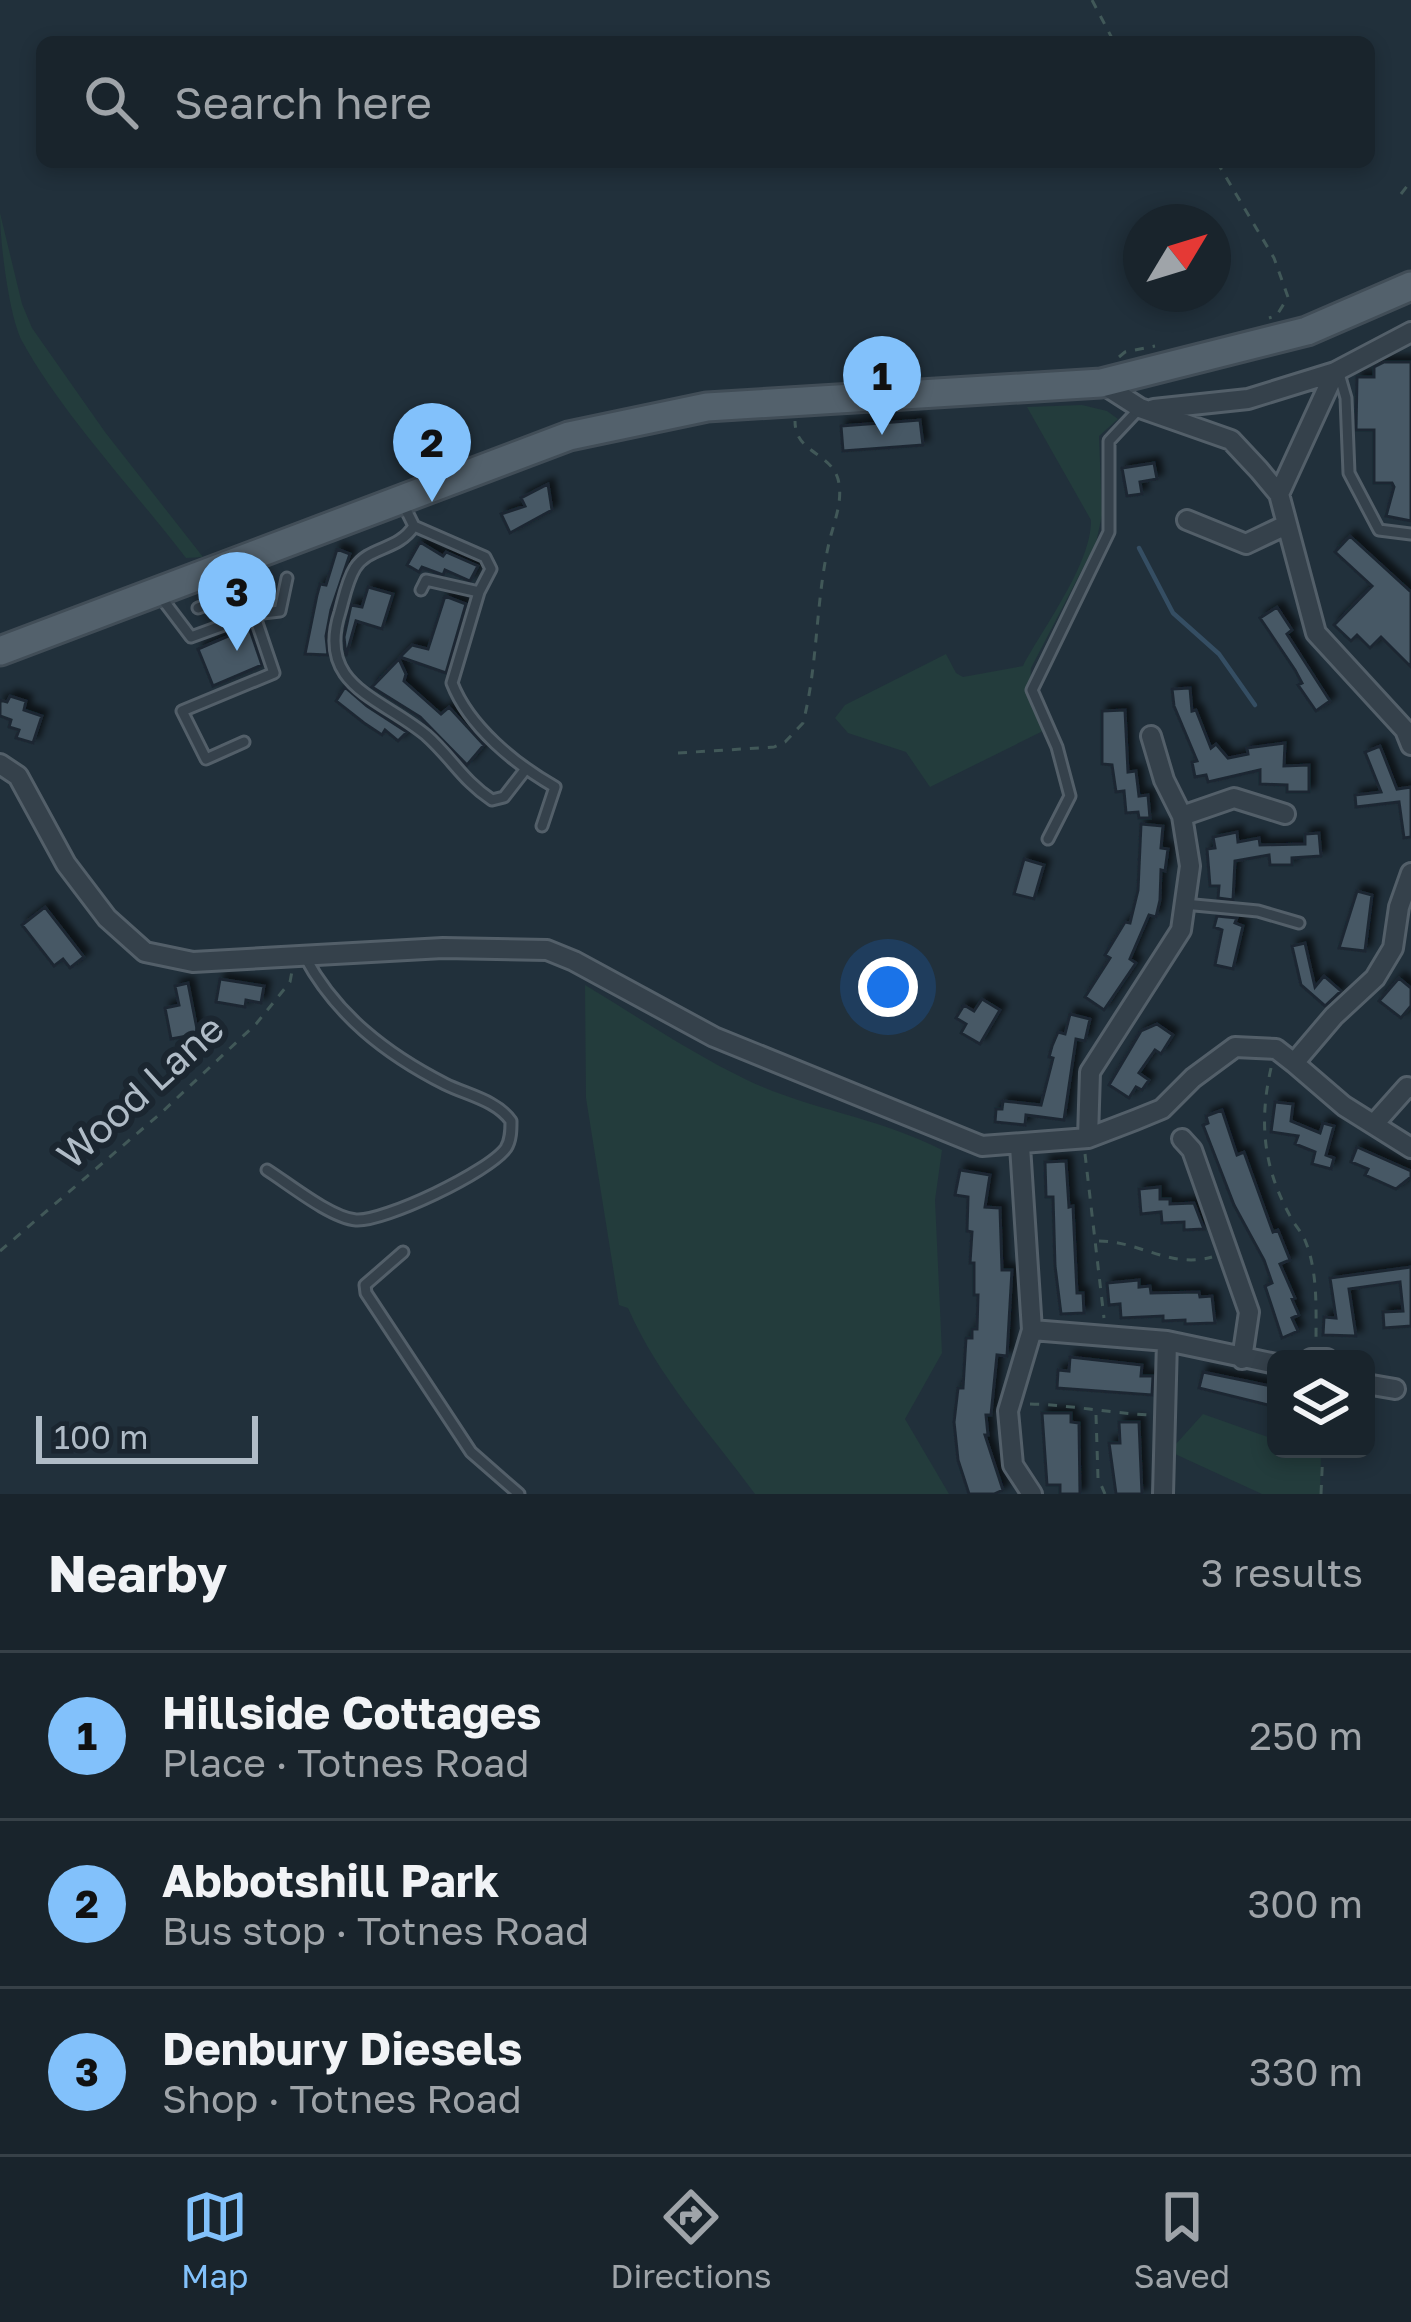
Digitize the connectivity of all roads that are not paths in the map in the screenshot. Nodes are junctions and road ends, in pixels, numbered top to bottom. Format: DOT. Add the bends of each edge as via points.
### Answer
graph roads {
  1 [pos="1411,286"];
  2 [pos="1411,332"];
  3 [pos="1336,371"];
  4 [pos="1107,373"];
  5 [pos="1144,409"];
  6 [pos="1279,494"];
  7 [pos="400,498"];
  8 [pos="1187,520"];
  9 [pos="1286,525"];
  10 [pos="414,526"];
  11 [pos="1411,534"];
  12 [pos="256,553"];
  13 [pos="287,578"];
  14 [pos="255,587"];
  15 [pos="422,590"];
  16 [pos="157,591"];
  17 [pos="479,592"];
  18 [pos="198,608"];
  19 [pos="254,614"];
  20 [pos="0,651"];
  21 [pos="1151,736"];
  22 [pos="244,742"];
  23 [pos="1411,745"];
  24 [pos="0,764"];
  25 [pos="525,770"];
  26 [pos="1274,815"];
  27 [pos="1182,816"];
  28 [pos="542,826"];
  29 [pos="1048,839"];
  30 [pos="1411,874"];
  31 [pos="1184,904"];
  32 [pos="1299,922"];
  33 [pos="1402,950"];
  34 [pos="300,958"];
  35 [pos="1294,1063"];
  36 [pos="1411,1088"];
  37 [pos="1374,1124"];
  38 [pos="1085,1138"];
  39 [pos="1182,1139"];
  40 [pos="1020,1146"];
  41 [pos="1411,1148"];
  42 [pos="267,1170"];
  43 [pos="404,1252"];
  44 [pos="1032,1330"];
  45 [pos="1167,1341"];
  46 [pos="1242,1359"];
  47 [pos="1267,1363"];
  48 [pos="1375,1386"];
  49 [pos="1395,1389"];
  50 [pos="519,1494"];
  51 [pos="1032,1494"];
  52 [pos="1162,1494"];
  1 -- 4 [label="main road" via="1272,342"];
  2 -- 3 [label="street"];
  3 -- 5 [label="street" via="1248,399"];
  3 -- 6 [label="street"];
  3 -- 11 [label="lane" via="1346,398 1349,472 1379,530"];
  4 -- 5 [label="street"];
  4 -- 7 [label="main road" via="707,407 605,427"];
  5 -- 6 [label="street" via="1231,440"];
  5 -- 29 [label="lane" via="1108,441 1109,532 1032,691 1070,796"];
  6 -- 9 [label="street"];
  7 -- 10 [label="lane"];
  7 -- 12 [label="main road"];
  8 -- 9 [label="street" via="1246,544"];
  9 -- 23 [label="street" via="1316,633"];
  10 -- 17 [label="lane" via="485,557 491,568"];
  10 -- 25 [label="lane" via="404,541 363,558 352,572 334,630 338,668 493,800"];
  12 -- 14 [label="lane"];
  12 -- 16 [label="main road"];
  13 -- 19 [label="lane" via="280,611"];
  14 -- 18 [label="lane"];
  14 -- 19 [label="lane"];
  15 -- 17 [label="lane" via="425,580"];
  16 -- 19 [label="lane" via="190,638"];
  16 -- 20 [label="main road"];
  17 -- 25 [label="lane" via="452,683"];
  19 -- 22 [label="lane" via="274,673 182,711 206,759"];
  21 -- 27 [label="street"];
  24 -- 34 [label="street" via="18,776 107,918 145,952 193,962"];
  25 -- 28 [label="lane" via="555,787"];
  26 -- 27 [label="street" via="1234,798"];
  27 -- 31 [label="street" via="1190,866"];
  30 -- 33 [label="street" via="1399,908"];
  31 -- 32 [label="lane"];
  31 -- 38 [label="street" via="1180,930 1090,1072"];
  33 -- 35 [label="street"];
  34 -- 40 [label="street" via="547,950 714,1037 982,1147"];
  34 -- 42 [label="lane" via="361,1031 496,1107 511,1132 506,1148 479,1168 364,1220 336,1213"];
  35 -- 37 [label="street"];
  35 -- 38 [label="street" via="1276,1049 1235,1047 1162,1109"];
  36 -- 37 [label="street"];
  37 -- 41 [label="street"];
  38 -- 40 [label="street"];
  39 -- 46 [label="street" via="1249,1312"];
  40 -- 44 [label="street"];
  43 -- 50 [label="lane" via="365,1285 366,1293 471,1452"];
  44 -- 45 [label="street"];
  44 -- 51 [label="street" via="1010,1403 1013,1465"];
  45 -- 46 [label="street"];
  45 -- 52 [label="street"];
  46 -- 47 [label="street"];
  48 -- 49 [label="street"];
}
